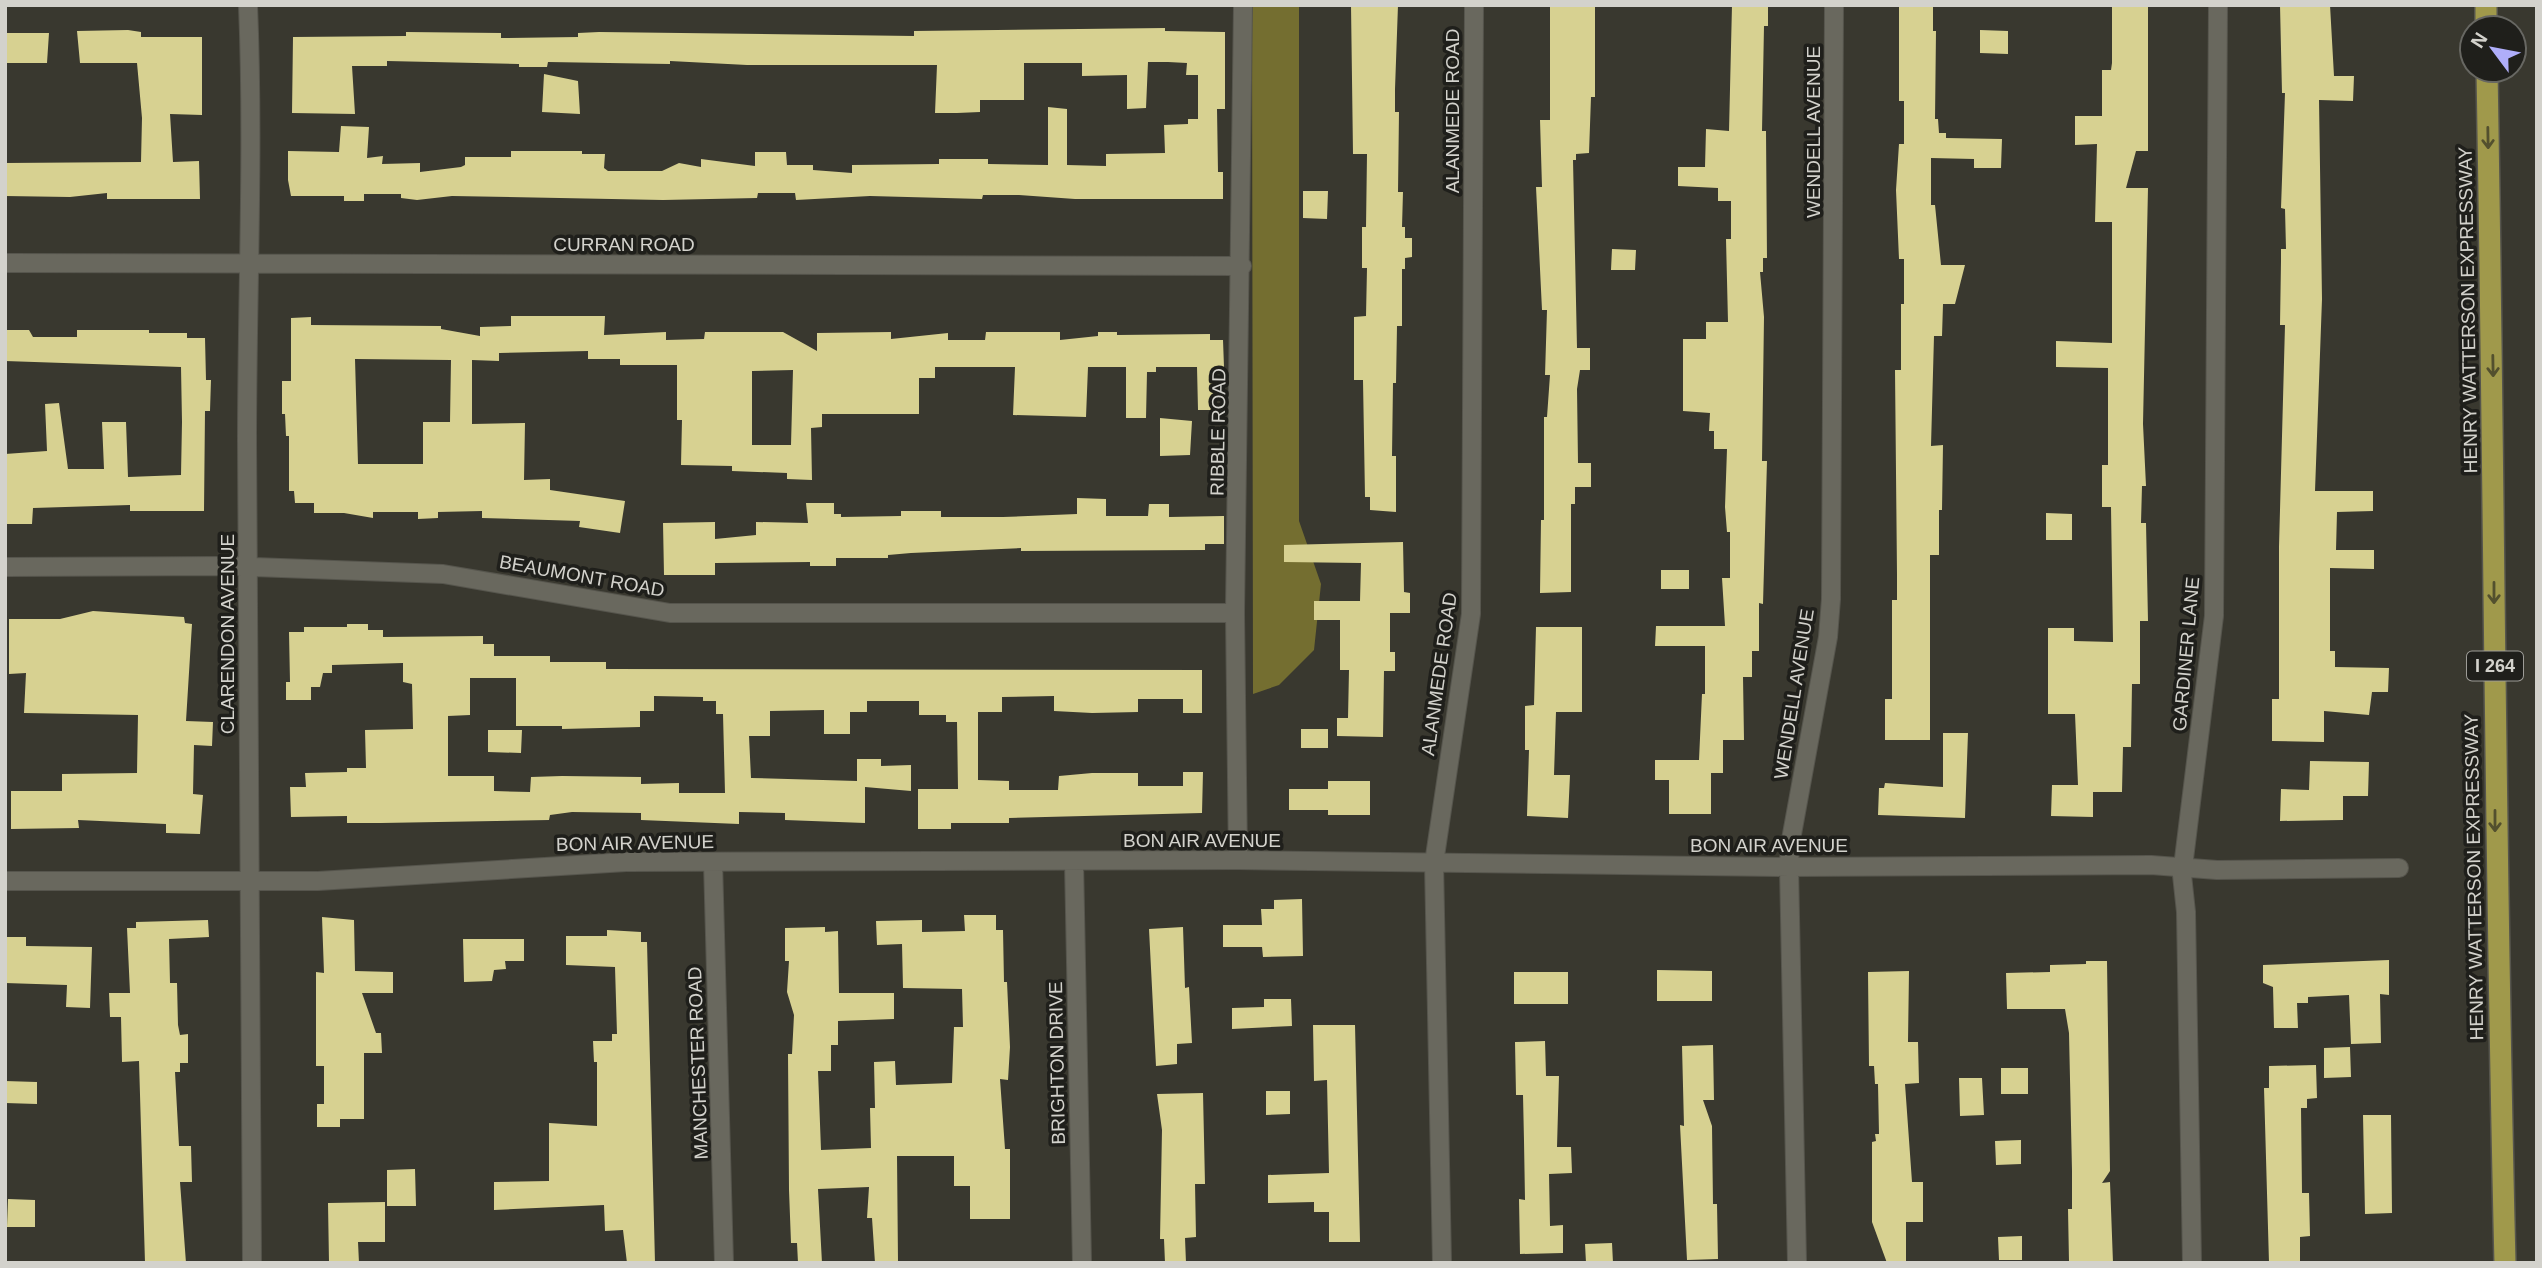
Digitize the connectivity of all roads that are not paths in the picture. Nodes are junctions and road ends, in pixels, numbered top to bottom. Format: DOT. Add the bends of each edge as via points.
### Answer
graph roads {
  1 [pos="248,5"];
  2 [pos="1244,5"];
  3 [pos="1474,5"];
  4 [pos="1834,5"];
  5 [pos="2218,5"];
  6 [pos="2487,84"];
  7 [pos="5,263"];
  8 [pos="250,263"];
  9 [pos="1242,266"];
  10 [pos="5,566"];
  11 [pos="248,567"];
  12 [pos="1235,613"];
  13 [pos="1238,860"];
  14 [pos="713,862"];
  15 [pos="1074,862"];
  16 [pos="1434,863"];
  17 [pos="1789,867"];
  18 [pos="2183,868"];
  19 [pos="2399,868"];
  20 [pos="248,880"];
  21 [pos="5,881"];
  22 [pos="252,1263"];
  23 [pos="724,1263"];
  24 [pos="1082,1263"];
  25 [pos="1442,1263"];
  26 [pos="1797,1263"];
  27 [pos="2192,1263"];
  28 [pos="2505,1263"];
  1 -- 8 [label="street, CLARENDON AVENUE"];
  2 -- 9 [label="street, RIBBLE ROAD"];
  3 -- 16 [label="street, ALANMEDE ROAD" via="1471,604"];
  4 -- 17 [label="street, WENDELL AVENUE" via="1831,598"];
  5 -- 18 [label="street, GARDINER LANE" via="2214,616"];
  6 -- 28 [label="highway, HENRY WATTERSON EXPRESSWAY / I 264, one-way"];
  7 -- 8 [label="street, CURRAN ROAD"];
  8 -- 9 [label="street, CURRAN ROAD"];
  8 -- 11 [label="street, CLARENDON AVENUE"];
  9 -- 12 [label="street, RIBBLE ROAD"];
  10 -- 11 [label="street, BEAUMONT ROAD"];
  11 -- 12 [label="street, BEAUMONT ROAD" via="443,574 670,613"];
  11 -- 20 [label="street, CLARENDON AVENUE"];
  12 -- 13 [label="street, RIBBLE ROAD"];
  13 -- 15 [label="street, BON AIR AVENUE"];
  13 -- 16 [label="street, BON AIR AVENUE"];
  14 -- 15 [label="street, BON AIR AVENUE"];
  14 -- 20 [label="street, BON AIR AVENUE" via="626,862 318,881"];
  14 -- 23 [label="street, MANCHESTER ROAD"];
  15 -- 24 [label="street, BRIGHTON DRIVE"];
  16 -- 17 [label="street, BON AIR AVENUE"];
  16 -- 25 [label="street, ALANMEDE ROAD"];
  17 -- 18 [label="street, BON AIR AVENUE"];
  17 -- 26 [label="street, WENDELL AVENUE"];
  18 -- 19 [label="street, BON AIR AVENUE"];
  18 -- 27 [label="street, GARDINER LANE"];
  20 -- 21 [label="street, BON AIR AVENUE"];
  20 -- 22 [label="street, CLARENDON AVENUE"];
}
